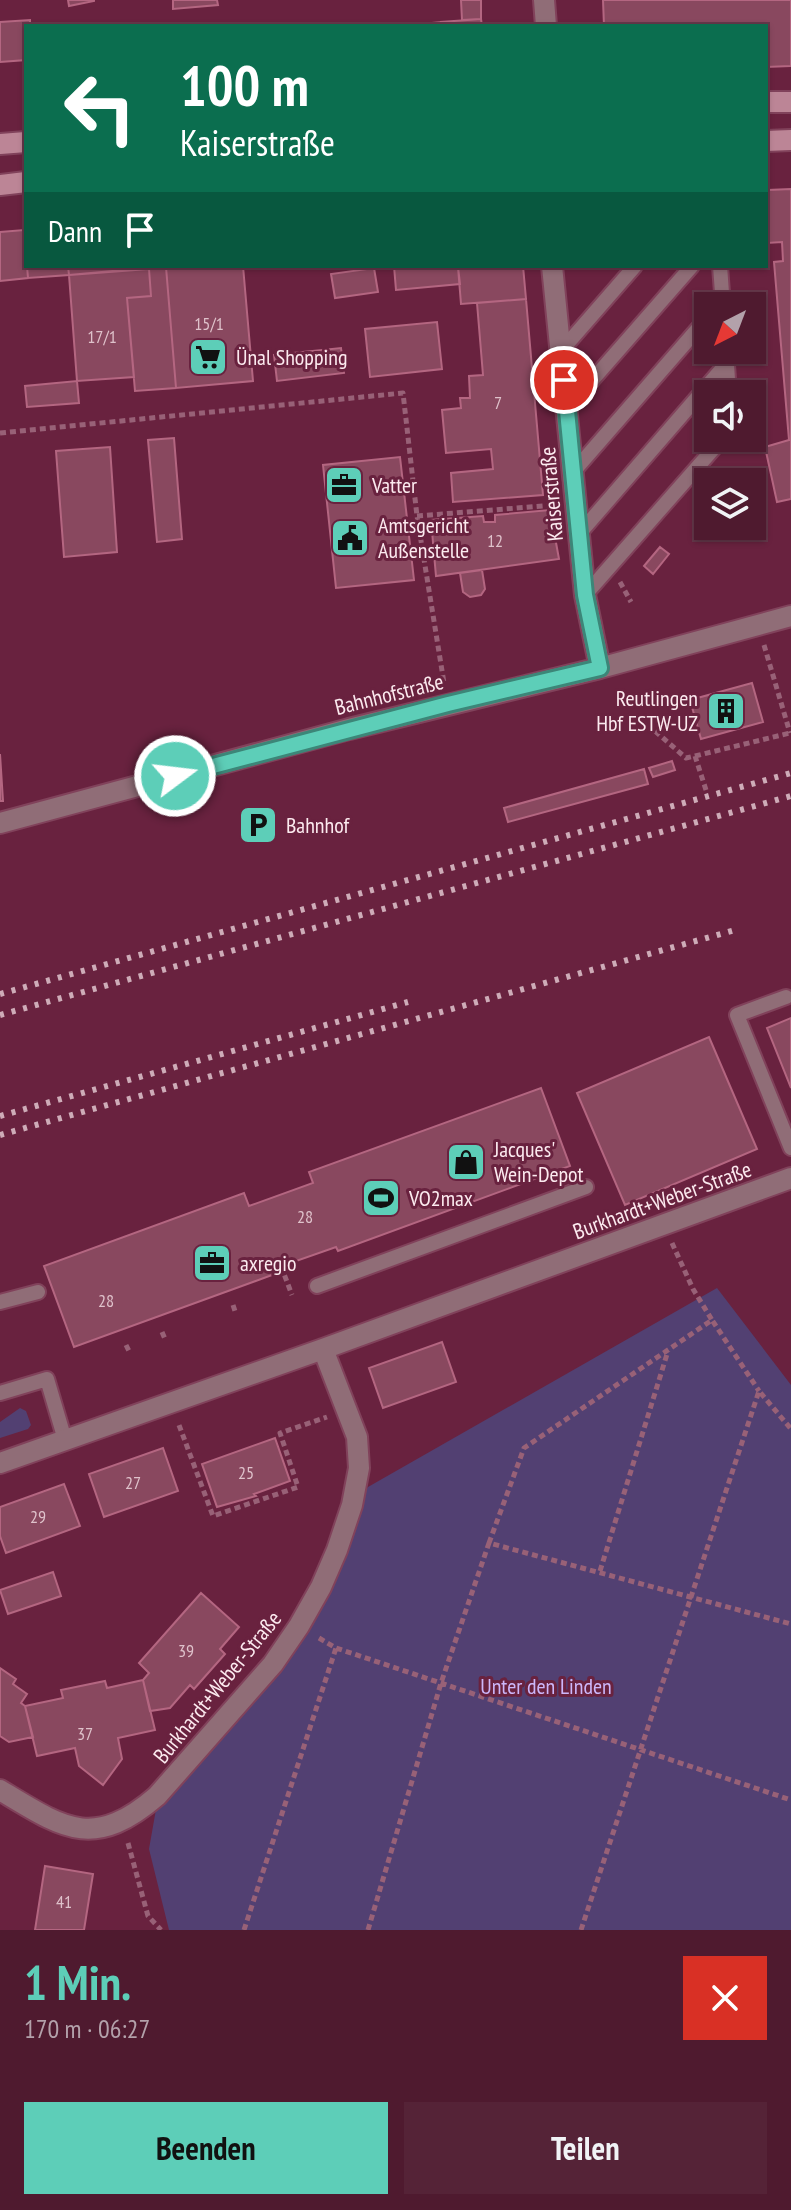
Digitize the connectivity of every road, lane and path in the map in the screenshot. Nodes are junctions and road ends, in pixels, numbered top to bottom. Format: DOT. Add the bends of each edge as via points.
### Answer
graph roads {
  1 [pos="544,0"];
  2 [pos="546,24"];
  3 [pos="768,102"];
  4 [pos="791,102"];
  5 [pos="791,140"];
  6 [pos="768,141"];
  7 [pos="24,142"];
  8 [pos="0,144"];
  9 [pos="24,182"];
  10 [pos="0,185"];
  11 [pos="552,268"];
  12 [pos="633,268"];
  13 [pos="690,268"];
  14 [pos="720,268"];
  15 [pos="721,292"];
  16 [pos="694,333"];
  17 [pos="561,351"];
  18 [pos="719,364"];
  19 [pos="567,409"];
  20 [pos="0,433"];
  21 [pos="711,452"];
  22 [pos="574,471"];
  23 [pos="544,506"];
  24 [pos="417,516"];
  25 [pos="579,534"];
  26 [pos="585,595"];
  27 [pos="791,616"];
  28 [pos="600,668"];
  29 [pos="772,673"];
  30 [pos="448,704"];
  31 [pos="640,718"];
  32 [pos="790,732"];
  33 [pos="695,756"];
  34 [pos="706,790"];
  35 [pos="0,823"];
  36 [pos="786,997"];
  37 [pos="786,1121"];
  38 [pos="791,1148"];
  39 [pos="791,1178"];
  40 [pos="586,1187"];
  41 [pos="663,1225"];
  42 [pos="281,1266"];
  43 [pos="317,1286"];
  44 [pos="38,1292"];
  45 [pos="292,1295"];
  46 [pos="0,1302"];
  47 [pos="233,1305"];
  48 [pos="236,1314"];
  49 [pos="712,1320"];
  50 [pos="323,1349"];
  51 [pos="668,1350"];
  52 [pos="759,1391"];
  53 [pos="0,1393"];
  54 [pos="318,1419"];
  55 [pos="791,1429"];
  56 [pos="183,1436"];
  57 [pos="65,1440"];
  58 [pos="0,1463"];
  59 [pos="489,1543"];
  60 [pos="600,1571"];
  61 [pos="691,1598"];
  62 [pos="791,1624"];
  63 [pos="299,1626"];
  64 [pos="336,1648"];
  65 [pos="441,1683"];
  66 [pos="640,1751"];
  67 [pos="0,1790"];
  68 [pos="791,1800"];
  69 [pos="122,1822"];
  70 [pos="161,1930"];
  71 [pos="244,1930"];
  72 [pos="368,1930"];
  73 [pos="581,1930"];
  1 -- 2 [label="street"];
  3 -- 4 [label="main road"];
  5 -- 6 [label="main road"];
  7 -- 8 [label="main road"];
  9 -- 10 [label="main road"];
  11 -- 17 [label="street, Kaiserstraße"];
  12 -- 17 [label="lane"];
  13 -- 19 [label="lane"];
  14 -- 15 [label="lane"];
  16 -- 22 [label="lane"];
  17 -- 19 [label="street, Kaiserstraße"];
  18 -- 25 [label="lane"];
  19 -- 22 [label="street, Kaiserstraße"];
  20 -- 24 [label="path" via="403,393"];
  21 -- 26 [label="lane"];
  22 -- 25 [label="street, Kaiserstraße"];
  23 -- 24 [label="path"];
  24 -- 30 [label="path"];
  25 -- 26 [label="street, Kaiserstraße"];
  26 -- 28 [label="street, Kaiserstraße"];
  27 -- 28 [label="street, Bahnhofstraße"];
  28 -- 30 [label="street, Bahnhofstraße"];
  29 -- 32 [label="path"];
  30 -- 35 [label="street, Bahnhofstraße"];
  31 -- 33 [label="path" via="686,758"];
  32 -- 33 [label="path"];
  33 -- 34 [label="path"];
  36 -- 37 [label="lane" via="737,1015"];
  37 -- 38 [label="lane"];
  39 -- 41 [label="street, Burkhardt+Weber-Straße"];
  40 -- 43 [label="lane"];
  41 -- 49 [label="path"];
  41 -- 50 [label="street, Burkhardt+Weber-Straße"];
  42 -- 45 [label="path"];
  44 -- 46 [label="lane"];
  47 -- 48 [label="path"];
  49 -- 51 [label="path"];
  49 -- 52 [label="path"];
  50 -- 57 [label="street, Burkhardt+Weber-Straße"];
  50 -- 63 [label="street, Burkhardt+Weber-Straße" via="357,1437 359,1468 337,1550"];
  51 -- 59 [label="path" via="524,1448"];
  51 -- 60 [label="path"];
  52 -- 55 [label="path"];
  52 -- 61 [label="path"];
  53 -- 57 [label="lane" via="47,1379"];
  54 -- 56 [label="path" via="280,1433 298,1487 213,1516"];
  57 -- 58 [label="street, Burkhardt+Weber-Straße"];
  59 -- 60 [label="path"];
  59 -- 65 [label="path"];
  60 -- 61 [label="path"];
  61 -- 62 [label="path"];
  61 -- 66 [label="path"];
  63 -- 64 [label="path"];
  63 -- 69 [label="street, Burkhardt+Weber-Straße" via="273,1664 157,1796"];
  64 -- 65 [label="path"];
  64 -- 71 [label="path"];
  65 -- 66 [label="path"];
  65 -- 72 [label="path"];
  66 -- 68 [label="path"];
  66 -- 73 [label="path"];
  67 -- 69 [label="street, Burkhardt+Weber-Straße" via="65,1825 87,1829"];
  69 -- 70 [label="path" via="148,1916"];
}
